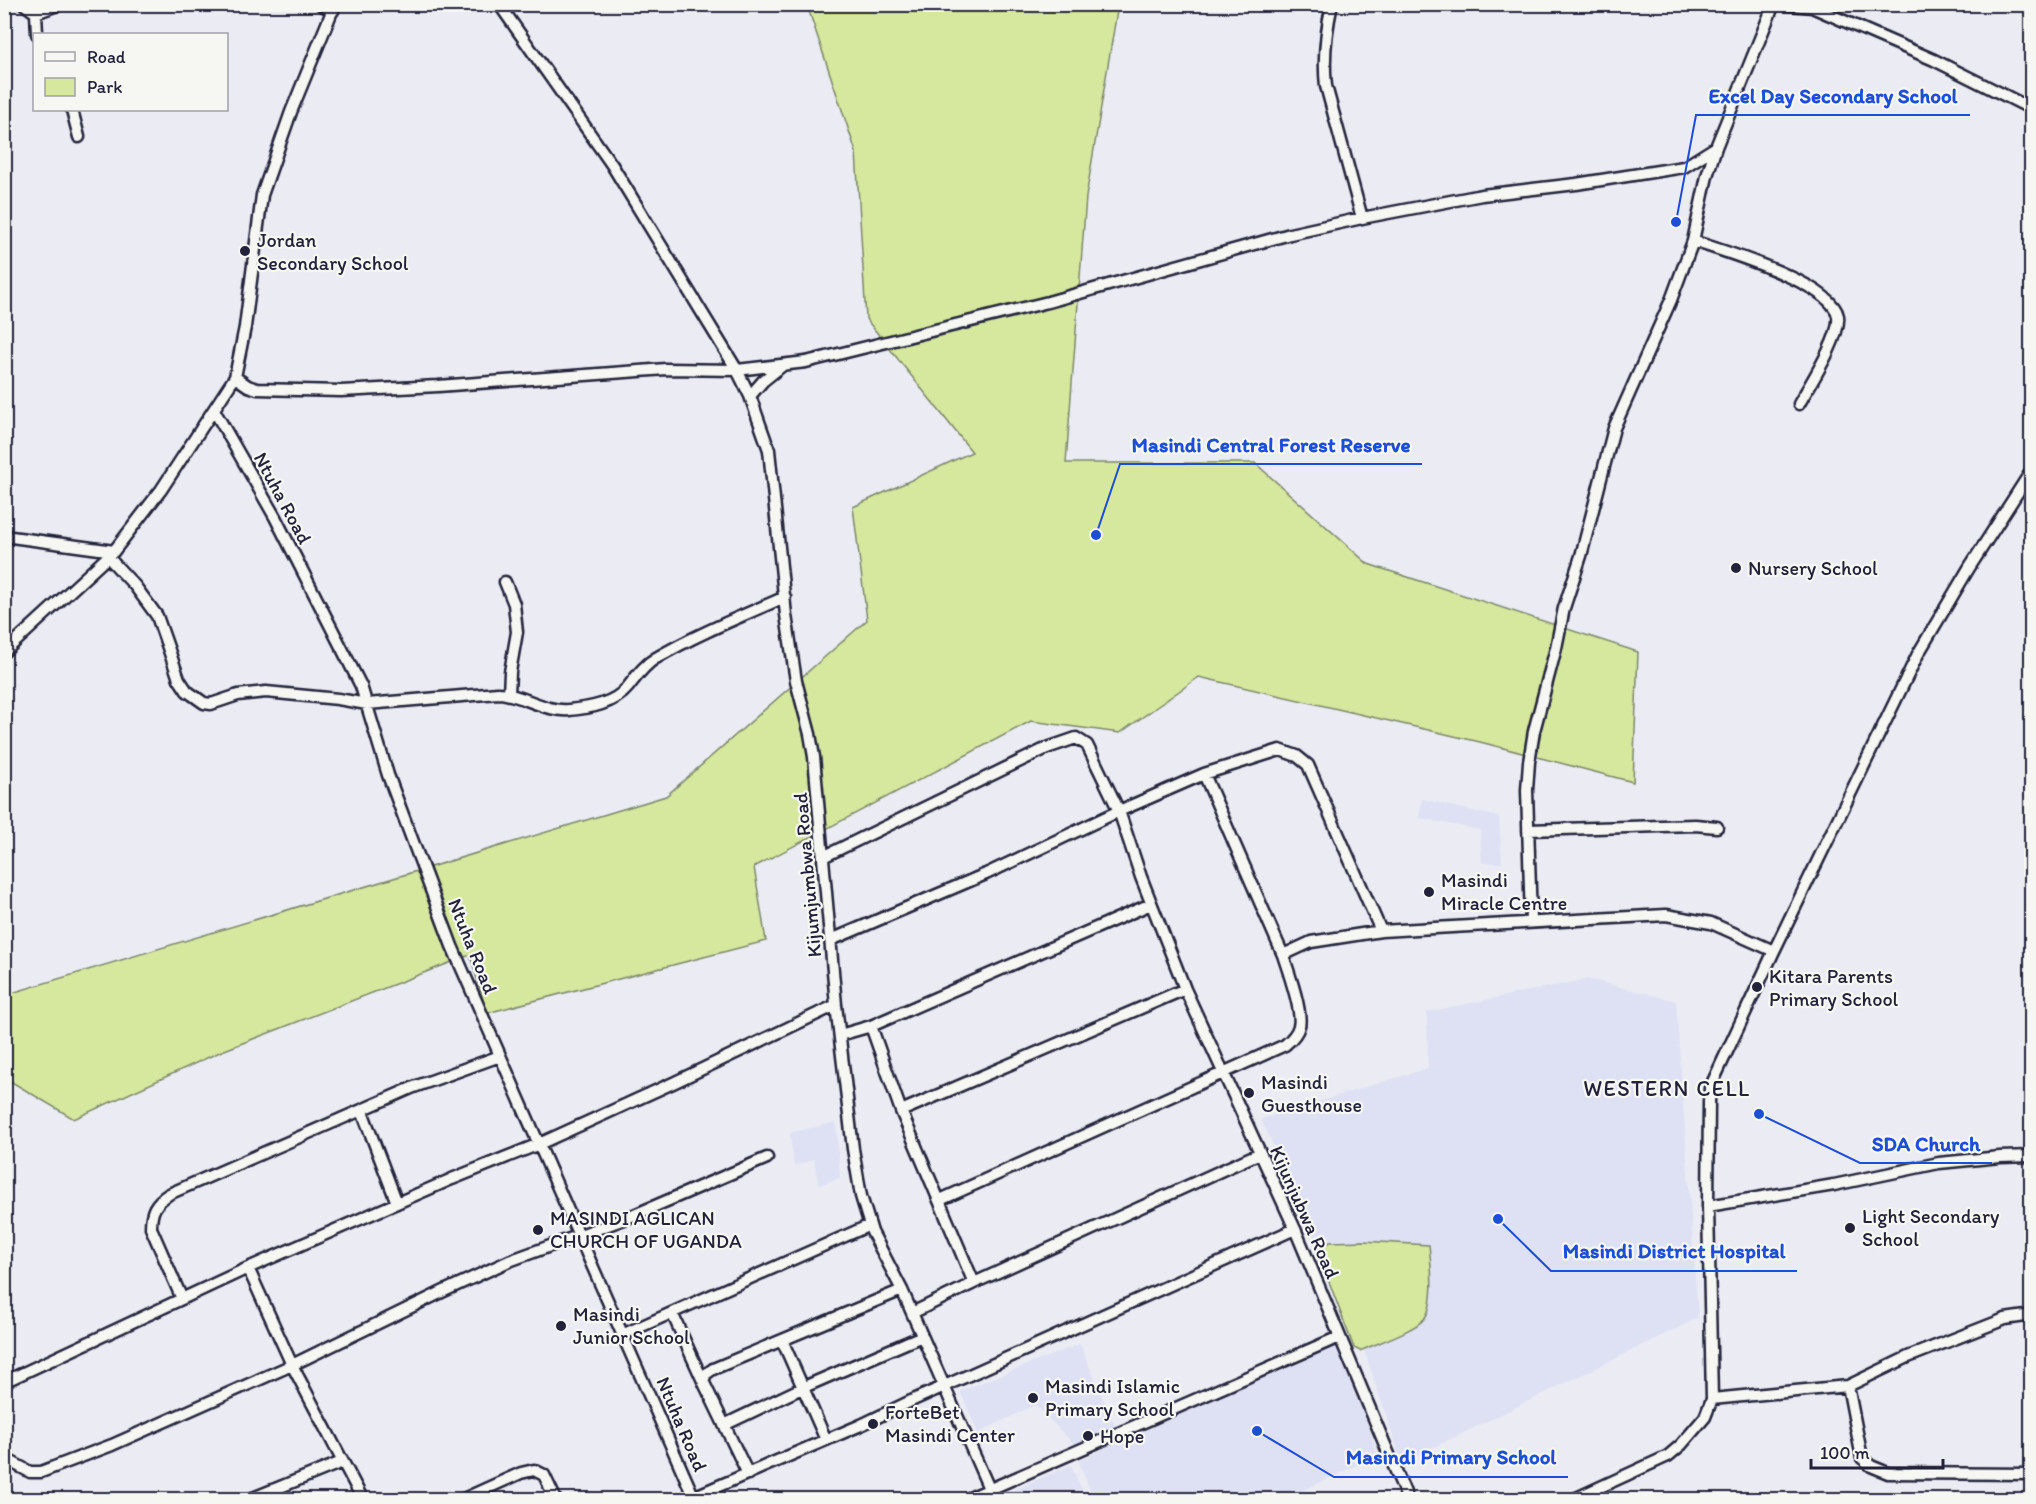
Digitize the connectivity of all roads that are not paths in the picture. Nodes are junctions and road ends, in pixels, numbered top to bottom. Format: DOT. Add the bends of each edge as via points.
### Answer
graph roads {
  1 [pos="24,4"];
  2 [pos="60,4"];
  3 [pos="320,4"];
  4 [pos="499,4"];
  5 [pos="1332,4"];
  6 [pos="1776,4"];
  7 [pos="1811,6"];
  8 [pos="334,8"];
  9 [pos="36,14"];
  10 [pos="37,33"];
  11 [pos="2031,109"];
  12 [pos="72,111"];
  13 [pos="79,137"];
  14 [pos="1716,147"];
  15 [pos="1684,167"];
  16 [pos="1707,176"];
  17 [pos="1362,218"];
  18 [pos="1693,241"];
  19 [pos="784,365"];
  20 [pos="737,370"];
  21 [pos="235,377"];
  22 [pos="750,396"];
  23 [pos="1799,404"];
  24 [pos="214,410"];
  25 [pos="2031,470"];
  26 [pos="4,536"];
  27 [pos="111,554"];
  28 [pos="505,582"];
  29 [pos="785,597"];
  30 [pos="4,652"];
  31 [pos="509,694"];
  32 [pos="367,704"];
  33 [pos="1204,774"];
  34 [pos="1119,811"];
  35 [pos="1717,827"];
  36 [pos="1528,830"];
  37 [pos="823,857"];
  38 [pos="1151,904"];
  39 [pos="1531,922"];
  40 [pos="1381,931"];
  41 [pos="831,940"];
  42 [pos="1774,951"];
  43 [pos="1283,955"];
  44 [pos="1185,989"];
  45 [pos="836,1005"];
  46 [pos="872,1026"];
  47 [pos="840,1035"];
  48 [pos="500,1056"];
  49 [pos="1223,1073"];
  50 [pos="362,1111"];
  51 [pos="901,1111"];
  52 [pos="539,1144"];
  53 [pos="1260,1153"];
  54 [pos="2031,1156"];
  55 [pos="767,1158"];
  56 [pos="940,1200"];
  57 [pos="397,1203"];
  58 [pos="1708,1206"];
  59 [pos="870,1225"];
  60 [pos="1295,1229"];
  61 [pos="580,1234"];
  62 [pos="249,1268"];
  63 [pos="974,1283"];
  64 [pos="902,1290"];
  65 [pos="182,1299"];
  66 [pos="672,1313"];
  67 [pos="912,1314"];
  68 [pos="2031,1315"];
  69 [pos="624,1334"];
  70 [pos="922,1336"];
  71 [pos="1340,1337"];
  72 [pos="782,1340"];
  73 [pos="291,1365"];
  74 [pos="703,1381"];
  75 [pos="4,1382"];
  76 [pos="1848,1386"];
  77 [pos="804,1387"];
  78 [pos="945,1387"];
  79 [pos="1712,1399"];
  80 [pos="724,1425"];
  81 [pos="826,1440"];
  82 [pos="4,1458"];
  83 [pos="342,1462"];
  84 [pos="748,1474"];
  85 [pos="2031,1474"];
  86 [pos="992,1494"];
  87 [pos="692,1499"];
  88 [pos="248,1500"];
  89 [pos="363,1500"];
  90 [pos="461,1500"];
  91 [pos="556,1500"];
  92 [pos="965,1500"];
  93 [pos="1408,1500"];
  94 [pos="1572,1500"];
  1 -- 9 [label="street"];
  2 -- 9 [label="street"];
  3 -- 8 [label="street"];
  4 -- 20 [label="street, Kijumjumbwa Road" via="612,165"];
  5 -- 17 [label="street" via="1326,36 1326,86"];
  6 -- 7 [label="street"];
  6 -- 14 [label="street"];
  7 -- 11 [label="street" via="1934,60"];
  8 -- 21 [label="street" via="262,195"];
  9 -- 10 [label="street"];
  12 -- 13 [label="street"];
  14 -- 15 [label="street"];
  14 -- 16 [label="street"];
  15 -- 16 [label="street"];
  15 -- 17 [label="street" via="1482,195"];
  16 -- 18 [label="street"];
  17 -- 19 [label="street" via="875,346"];
  18 -- 23 [label="street" via="1801,282 1832,305 1838,316 1833,342"];
  18 -- 36 [label="street" via="1614,428 1534,731 1527,790"];
  19 -- 20 [label="street"];
  19 -- 22 [label="street"];
  20 -- 21 [label="street" via="666,369 341,391 257,389"];
  20 -- 22 [label="street, Kijumjumbwa Road"];
  21 -- 24 [label="street"];
  22 -- 29 [label="street, Kijumjumbwa Road" via="770,450"];
  24 -- 27 [label="street" via="161,490"];
  24 -- 32 [label="street, Ntuha Road" via="275,518"];
  25 -- 42 [label="street" via="1918,654"];
  26 -- 27 [label="street"];
  27 -- 30 [label="street"];
  27 -- 32 [label="street" via="157,616 179,679 187,692 201,702 211,704 238,695 266,692"];
  28 -- 31 [label="street" via="514,604 517,632"];
  29 -- 31 [label="street" via="656,658 610,701 561,710"];
  29 -- 37 [label="street, Kijumjumbwa Road" via="796,681 814,758"];
  31 -- 32 [label="street"];
  32 -- 48 [label="street, Ntuha Road" via="377,744 417,854 456,957"];
  33 -- 34 [label="street"];
  33 -- 40 [label="street" via="1280,750 1308,765"];
  33 -- 43 [label="street"];
  34 -- 37 [label="street, Kijunjubwa Road" via="1087,745 1074,738"];
  34 -- 38 [label="street, Kijunjubwa Road"];
  34 -- 41 [label="street" via="986,874"];
  35 -- 36 [label="street"];
  36 -- 39 [label="street"];
  37 -- 41 [label="street, Kijumjumbwa Road"];
  38 -- 44 [label="street, Kijunjubwa Road"];
  38 -- 46 [label="street"];
  39 -- 40 [label="street"];
  39 -- 42 [label="street" via="1666,915 1711,923"];
  40 -- 43 [label="street" via="1311,942"];
  41 -- 45 [label="street, Kijumjumbwa Road"];
  42 -- 58 [label="street" via="1710,1088"];
  43 -- 49 [label="street" via="1300,1024 1295,1036 1285,1045"];
  44 -- 49 [label="street, Kijunjubwa Road"];
  44 -- 51 [label="street"];
  45 -- 47 [label="street, Kijumjumbwa Road"];
  45 -- 52 [label="street"];
  46 -- 47 [label="street"];
  46 -- 51 [label="street"];
  47 -- 59 [label="street, Kijumjumbwa Road" via="853,1149"];
  48 -- 50 [label="street" via="414,1087"];
  48 -- 52 [label="street, Ntuha Road"];
  49 -- 53 [label="street, Kijunjubwa Road"];
  49 -- 56 [label="street"];
  50 -- 57 [label="street"];
  50 -- 65 [label="street" via="169,1194 154,1206 151,1228"];
  51 -- 56 [label="street"];
  52 -- 57 [label="street"];
  52 -- 61 [label="street, Ntuha Road"];
  53 -- 60 [label="street, Kijunjubwa Road"];
  53 -- 63 [label="street"];
  54 -- 58 [label="street" via="1939,1163"];
  55 -- 61 [label="street" via="638,1214"];
  56 -- 63 [label="street"];
  57 -- 62 [label="street"];
  58 -- 79 [label="street"];
  59 -- 64 [label="street, Kijumjumbwa Road"];
  59 -- 66 [label="street"];
  60 -- 71 [label="street, Kijunjubwa Road"];
  60 -- 78 [label="street"];
  61 -- 69 [label="street, Ntuha Road"];
  61 -- 73 [label="street" via="509,1261"];
  62 -- 65 [label="street"];
  62 -- 73 [label="street"];
  63 -- 67 [label="street"];
  64 -- 67 [label="street, Kijumjumbwa Road"];
  64 -- 72 [label="street"];
  65 -- 75 [label="street"];
  66 -- 69 [label="street"];
  66 -- 74 [label="street"];
  67 -- 70 [label="street, Kijumjumbwa Road"];
  68 -- 76 [label="street" via="2005,1319 1908,1357"];
  69 -- 87 [label="street, Ntuha Road"];
  70 -- 77 [label="street"];
  70 -- 78 [label="street, Kijumjumbwa Road"];
  71 -- 86 [label="street"];
  71 -- 93 [label="street, Kijunjubwa Road"];
  72 -- 74 [label="street" via="713,1369"];
  72 -- 77 [label="street"];
  73 -- 82 [label="street" via="42,1472 30,1472"];
  73 -- 83 [label="street"];
  74 -- 80 [label="street"];
  76 -- 79 [label="street"];
  76 -- 85 [label="street" via="1862,1458 1871,1466 1888,1473"];
  77 -- 80 [label="street"];
  77 -- 81 [label="street"];
  78 -- 81 [label="street"];
  78 -- 86 [label="street, Kijumjumbwa Road"];
  79 -- 94 [label="street" via="1705,1418 1668,1456"];
  80 -- 84 [label="street"];
  81 -- 84 [label="street"];
  83 -- 88 [label="street"];
  83 -- 89 [label="street"];
  84 -- 87 [label="street"];
  86 -- 92 [label="street"];
  90 -- 91 [label="street" via="534,1470 544,1474"];
}
